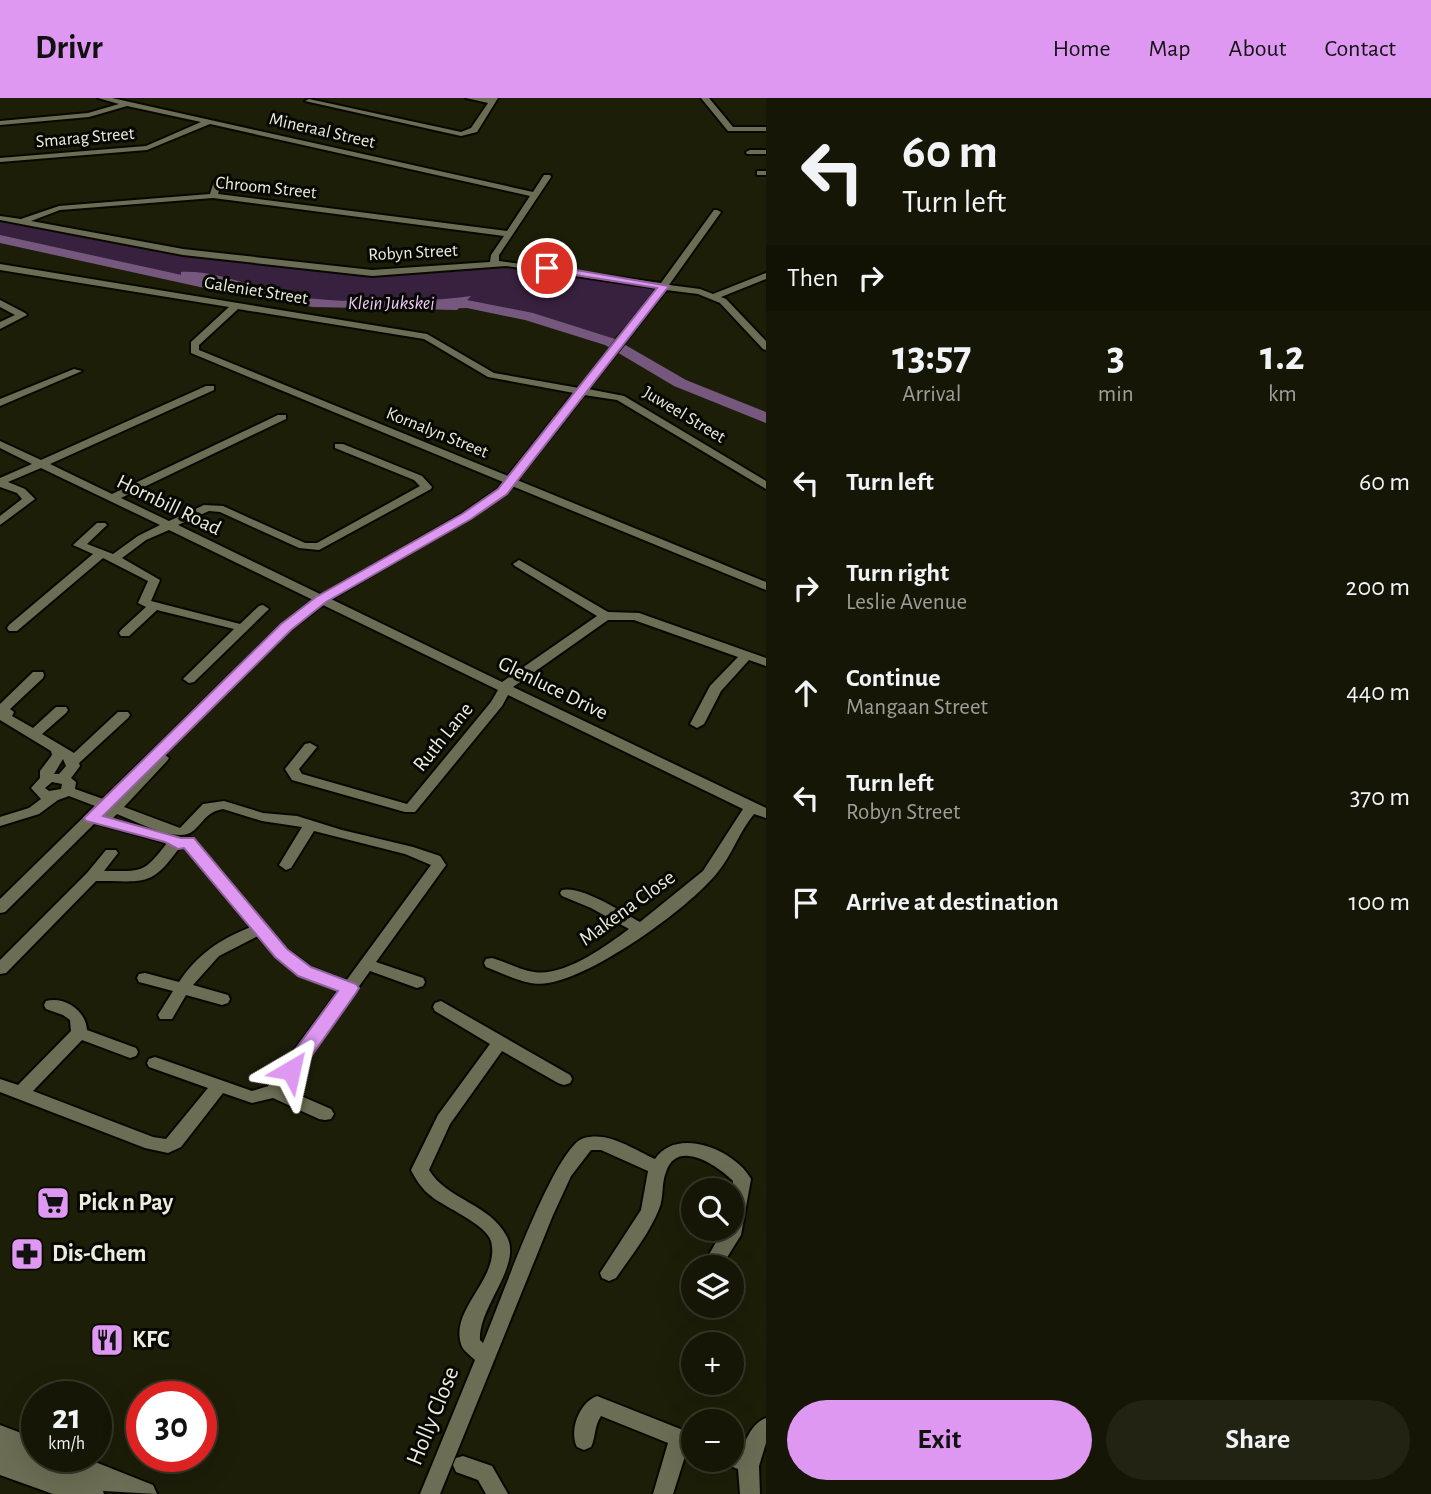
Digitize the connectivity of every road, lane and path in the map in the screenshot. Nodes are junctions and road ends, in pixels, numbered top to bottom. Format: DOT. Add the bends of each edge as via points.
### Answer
graph roads {
  1 [pos="102,98"];
  2 [pos="314,98"];
  3 [pos="470,98"];
  4 [pos="705,98"];
  5 [pos="492,100"];
  6 [pos="127,104"];
  7 [pos="209,122"];
  8 [pos="0,123"];
  9 [pos="766,129"];
  10 [pos="750,152"];
  11 [pos="766,152"];
  12 [pos="0,160"];
  13 [pos="547,177"];
  14 [pos="218,181"];
  15 [pos="535,195"];
  16 [pos="213,197"];
  17 [pos="717,212"];
  18 [pos="0,218"];
  19 [pos="20,222"];
  20 [pos="509,234"];
  21 [pos="494,262"];
  22 [pos="0,267"];
  23 [pos="766,276"];
  24 [pos="664,286"];
  25 [pos="715,296"];
  26 [pos="0,303"];
  27 [pos="236,306"];
  28 [pos="0,326"];
  29 [pos="766,347"];
  30 [pos="77,371"];
  31 [pos="210,388"];
  32 [pos="579,390"];
  33 [pos="0,404"];
  34 [pos="282,417"];
  35 [pos="0,444"];
  36 [pos="339,446"];
  37 [pos="45,463"];
  38 [pos="511,482"];
  39 [pos="3,483"];
  40 [pos="766,486"];
  41 [pos="111,499"];
  42 [pos="0,522"];
  43 [pos="101,525"];
  44 [pos="171,527"];
  45 [pos="108,556"];
  46 [pos="519,564"];
  47 [pos="766,586"];
  48 [pos="321,600"];
  49 [pos="153,607"];
  50 [pos="262,609"];
  51 [pos="605,617"];
  52 [pos="13,628"];
  53 [pos="243,628"];
  54 [pos="125,633"];
  55 [pos="746,656"];
  56 [pos="766,662"];
  57 [pos="38,675"];
  58 [pos="190,679"];
  59 [pos="506,689"];
  60 [pos="61,710"];
  61 [pos="1,713"];
  62 [pos="123,715"];
  63 [pos="697,724"];
  64 [pos="35,733"];
  65 [pos="310,747"];
  66 [pos="57,748"];
  67 [pos="73,761"];
  68 [pos="47,779"];
  69 [pos="65,785"];
  70 [pos="46,795"];
  71 [pos="111,805"];
  72 [pos="759,811"];
  73 [pos="97,819"];
  74 [pos="6,820"];
  75 [pos="310,825"];
  76 [pos="179,837"];
  77 [pos="111,853"];
  78 [pos="286,865"];
  79 [pos="92,876"];
  80 [pos="567,893"];
  81 [pos="0,908"];
  82 [pos="0,918"];
  83 [pos="639,928"];
  84 [pos="259,930"];
  85 [pos="492,963"];
  86 [pos="368,965"];
  87 [pos="0,969"];
  88 [pos="145,978"];
  89 [pos="417,982"];
  90 [pos="350,988"];
  91 [pos="182,989"];
  92 [pos="222,999"];
  93 [pos="52,1005"];
  94 [pos="441,1007"];
  95 [pos="166,1014"];
  96 [pos="79,1033"];
  97 [pos="500,1042"];
  98 [pos="130,1052"];
  99 [pos="155,1063"];
  100 [pos="564,1079"];
  101 [pos="0,1085"];
  102 [pos="218,1087"];
  103 [pos="274,1091"];
  104 [pos="20,1093"];
  105 [pos="326,1114"];
  106 [pos="658,1168"];
  107 [pos="719,1255"];
  108 [pos="609,1273"];
  109 [pos="485,1357"];
  110 [pos="766,1427"];
  111 [pos="0,1437"];
  112 [pos="681,1438"];
  113 [pos="584,1441"];
  114 [pos="21,1446"];
  115 [pos="681,1454"];
  116 [pos="744,1454"];
  117 [pos="0,1462"];
  118 [pos="463,1465"];
  119 [pos="87,1472"];
  120 [pos="743,1472"];
  121 [pos="90,1494"];
  122 [pos="143,1494"];
  123 [pos="430,1494"];
  124 [pos="498,1494"];
  125 [pos="663,1494"];
  126 [pos="750,1494"];
  1 -- 6 [label="street, Mineraal Street"];
  2 -- 5 [label="street" via="310,102 465,134 474,130"];
  3 -- 5 [label="street"];
  4 -- 9 [label="street" via="730,129"];
  6 -- 7 [label="street, Mineraal Street"];
  6 -- 8 [label="street" via="89,115"];
  7 -- 12 [label="street, Smarag Street" via="147,148"];
  7 -- 15 [label="street, Mineraal Street"];
  10 -- 11 [label="street"];
  13 -- 15 [label="street"];
  14 -- 16 [label="street"];
  15 -- 20 [label="street"];
  16 -- 19 [label="street, Chroom Street" via="59,208"];
  16 -- 20 [label="street, Chroom Street"];
  17 -- 24 [label="street"];
  18 -- 19 [label="street, Robyn Street"];
  19 -- 21 [label="street, Robyn Street" via="183,252 372,272"];
  20 -- 21 [label="street"];
  21 -- 24 [label="street, Robyn Street"];
  22 -- 27 [label="street, Galeniet Street"];
  23 -- 25 [label="street"];
  24 -- 25 [label="street, Robyn Street"];
  24 -- 32 [label="street"];
  25 -- 29 [label="street"];
  26 -- 28 [label="street" via="22,315"];
  27 -- 32 [label="street, Galeniet Street" via="427,337 491,375"];
  27 -- 38 [label="street, Kornalyn Street" via="194,344 194,351"];
  30 -- 33 [label="street"];
  31 -- 37 [label="street"];
  32 -- 38 [label="street"];
  32 -- 40 [label="street, Juweel Street" via="630,403"];
  34 -- 41 [label="street"];
  35 -- 37 [label="street, Hornbill Road"];
  36 -- 44 [label="street" via="418,478 426,488 315,547 303,546 217,508 199,509"];
  37 -- 39 [label="street"];
  37 -- 41 [label="street, Hornbill Road"];
  38 -- 47 [label="street, Kornalyn Street"];
  38 -- 48 [label="street" via="466,516"];
  39 -- 42 [label="street" via="29,499"];
  41 -- 44 [label="street, Hornbill Road"];
  43 -- 45 [label="street" via="79,545"];
  44 -- 45 [label="street"];
  44 -- 48 [label="street, Hornbill Road"];
  45 -- 49 [label="street" via="153,580 142,599"];
  45 -- 52 [label="street"];
  46 -- 51 [label="street"];
  48 -- 59 [label="street, Glenluce Drive"];
  48 -- 71 [label="street" via="252,658"];
  49 -- 53 [label="street"];
  49 -- 54 [label="street"];
  50 -- 53 [label="street"];
  51 -- 55 [label="street" via="635,617"];
  51 -- 59 [label="street, Ruth Lane" via="510,681"];
  53 -- 58 [label="street"];
  55 -- 56 [label="street"];
  55 -- 63 [label="street" via="715,689"];
  57 -- 61 [label="street"];
  59 -- 65 [label="street, Ruth Lane" via="410,809 296,777 292,769"];
  59 -- 72 [label="street, Glenluce Drive"];
  60 -- 64 [label="street"];
  61 -- 64 [label="street"];
  62 -- 67 [label="street"];
  64 -- 66 [label="street"];
  66 -- 67 [label="street"];
  66 -- 68 [label="street" via="59,755 47,771"];
  67 -- 69 [label="street"];
  68 -- 69 [label="street"];
  68 -- 70 [label="street" via="38,788"];
  69 -- 70 [label="street"];
  69 -- 71 [label="street"];
  70 -- 74 [label="street" via="34,811"];
  71 -- 73 [label="street"];
  71 -- 76 [label="street"];
  72 -- 83 [label="street, Makena Close" via="737,825 707,875"];
  73 -- 76 [label="street"];
  73 -- 81 [label="street"];
  73 -- 82 [label="street"];
  75 -- 76 [label="street" via="216,805"];
  75 -- 78 [label="street"];
  75 -- 86 [label="street" via="408,850 439,863"];
  76 -- 79 [label="street" via="145,876"];
  76 -- 84 [label="street"];
  77 -- 79 [label="street"];
  79 -- 87 [label="street"];
  80 -- 83 [label="street"];
  83 -- 85 [label="street, Makena Close" via="588,963 556,977 538,978"];
  84 -- 90 [label="street" via="300,969"];
  84 -- 91 [label="street" via="214,950"];
  86 -- 89 [label="street"];
  86 -- 90 [label="street"];
  88 -- 91 [label="street"];
  90 -- 103 [label="street"];
  91 -- 92 [label="street"];
  91 -- 95 [label="street"];
  93 -- 96 [label="street" via="73,1013"];
  94 -- 97 [label="street"];
  96 -- 98 [label="street"];
  96 -- 104 [label="street"];
  97 -- 100 [label="street"];
  97 -- 109 [label="street" via="449,1116 420,1170 434,1189 492,1229 500,1241 497,1264 470,1329 470,1343"];
  99 -- 102 [label="street"];
  101 -- 104 [label="street"];
  102 -- 103 [label="street" via="252,1097"];
  102 -- 104 [label="street" via="168,1146"];
  103 -- 105 [label="street"];
  106 -- 107 [label="street" via="683,1147 742,1179 732,1235"];
  106 -- 108 [label="street" via="652,1206"];
  106 -- 109 [label="street, Holly Close" via="603,1143 582,1147 561,1181"];
  109 -- 123 [label="street, Holly Close"];
  110 -- 116 [label="street"];
  111 -- 114 [label="street"];
  112 -- 113 [label="street" via="597,1405 584,1422"];
  115 -- 125 [label="street"];
  117 -- 121 [label="street"];
  118 -- 124 [label="street" via="485,1474"];
  119 -- 122 [label="street"];
  120 -- 126 [label="street"];
}
